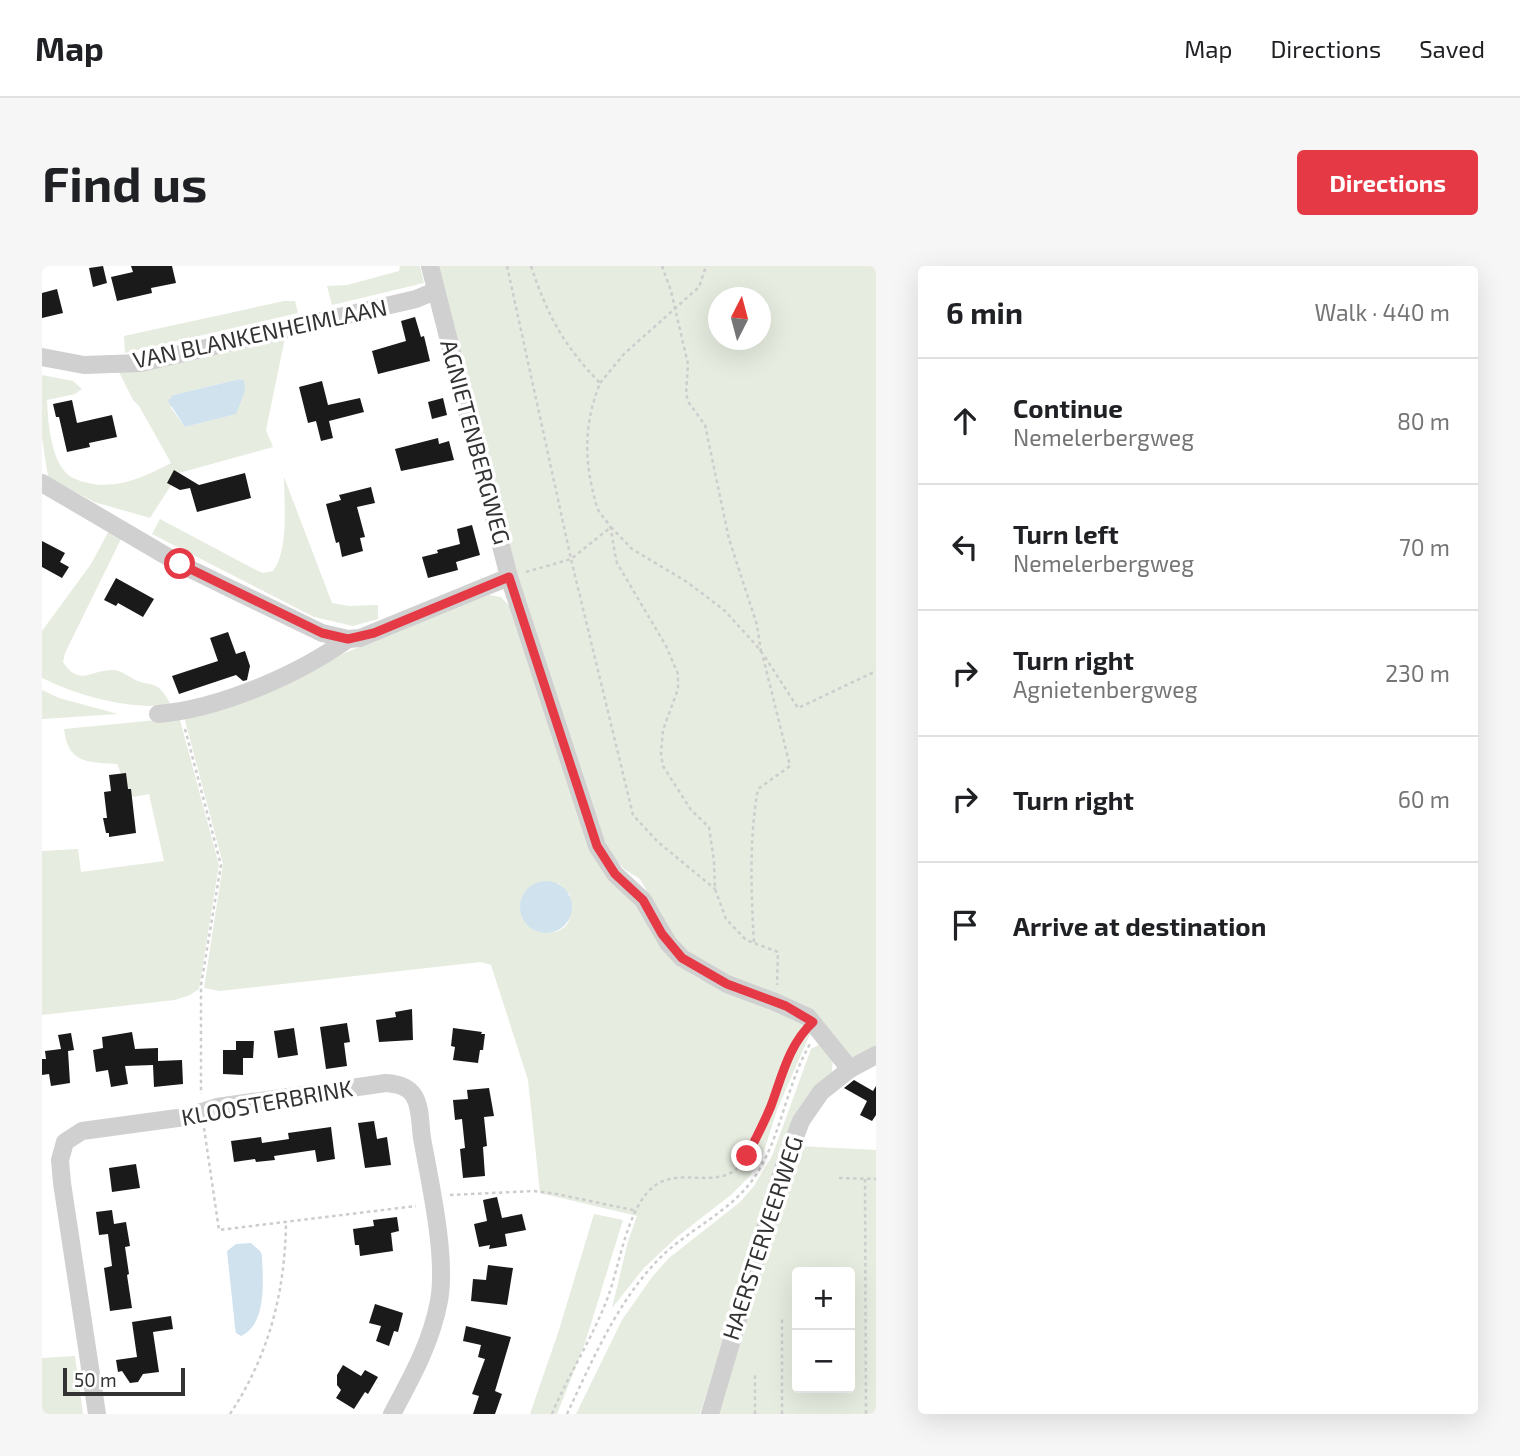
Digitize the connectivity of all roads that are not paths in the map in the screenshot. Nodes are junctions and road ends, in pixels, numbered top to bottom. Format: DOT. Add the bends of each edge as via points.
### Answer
graph roads {
  1 [pos="430,266"];
  2 [pos="435,291"];
  3 [pos="42,357"];
  4 [pos="42,483"];
  5 [pos="509,577"];
  6 [pos="348,639"];
  7 [pos="158,714"];
  8 [pos="876,1055"];
  9 [pos="850,1069"];
  10 [pos="97,1414"];
  11 [pos="392,1414"];
  12 [pos="710,1414"];
  1 -- 2 [label="street, AGNIETENBERGWEG"];
  2 -- 3 [label="street, VAN BLANKENHEIMLAAN" via="141,363 84,365"];
  2 -- 5 [label="street, AGNIETENBERGWEG"];
  4 -- 6 [label="street" via="180,564 322,633"];
  5 -- 6 [label="street" via="374,633"];
  5 -- 9 [label="street, AGNIETENBERGWEG" via="604,860 643,900 682,958 727,984 800,1013"];
  6 -- 7 [label="street" via="326,655 236,696"];
  8 -- 9 [label="street, HAERSTERVEERWEG"];
  9 -- 12 [label="street, HAERSTERVEERWEG" via="810,1106 792,1144"];
  10 -- 11 [label="street, KLOOSTERBRINK" via="62,1183 65,1142 82,1131 386,1083 397,1084 416,1100 441,1267 434,1328"];
}
